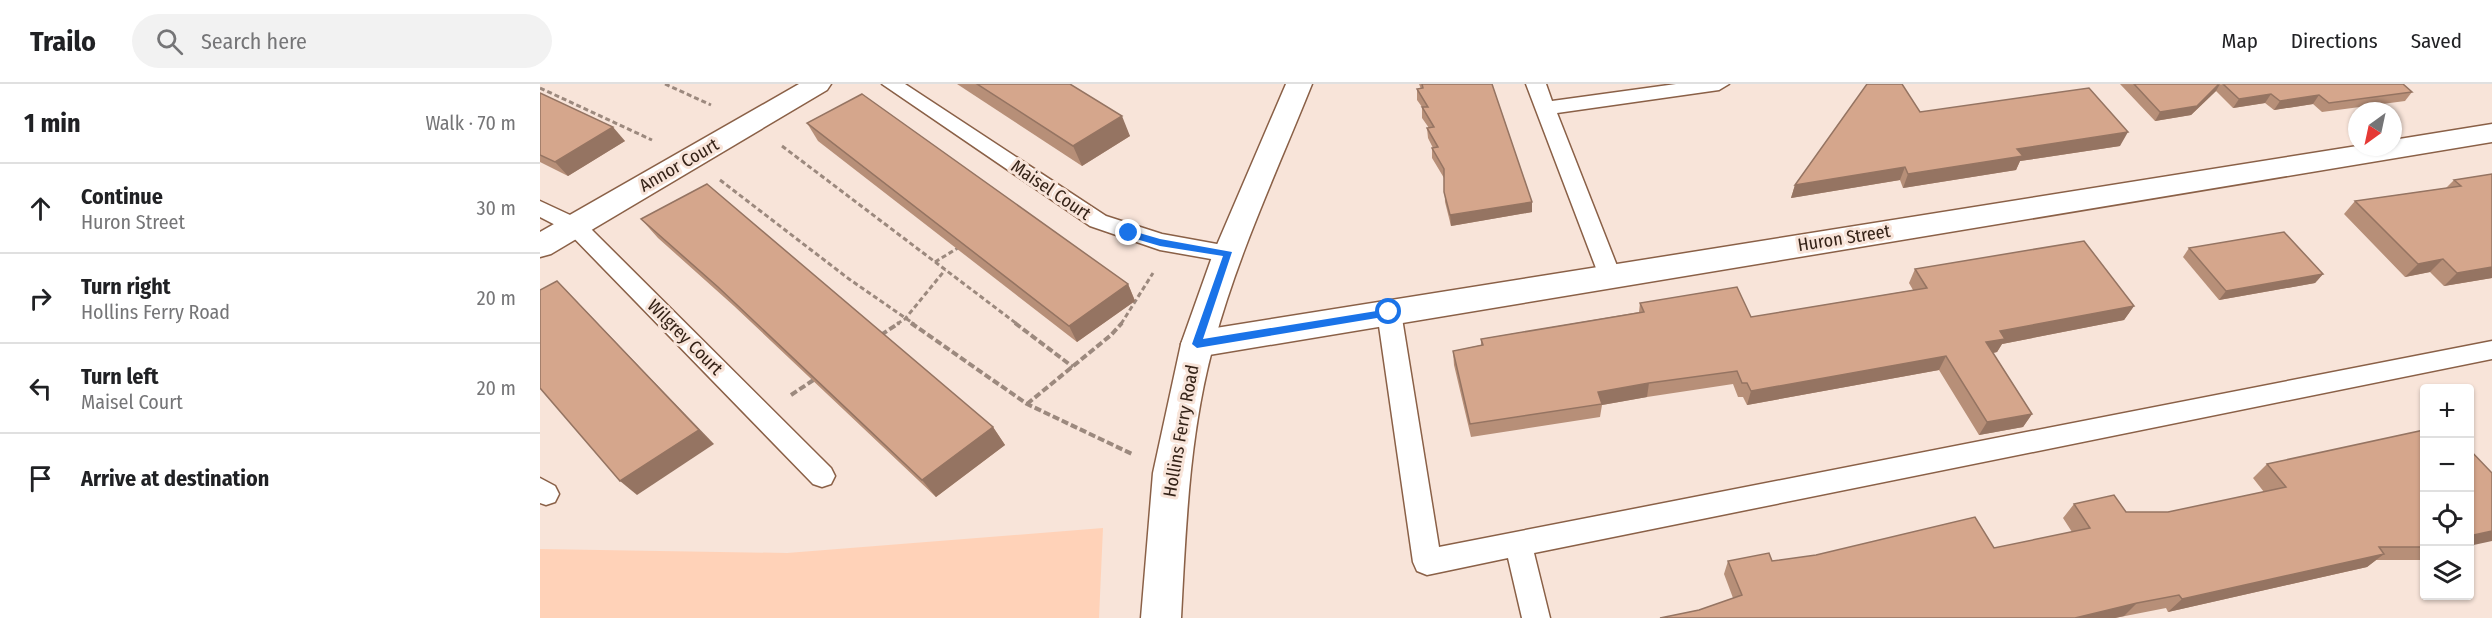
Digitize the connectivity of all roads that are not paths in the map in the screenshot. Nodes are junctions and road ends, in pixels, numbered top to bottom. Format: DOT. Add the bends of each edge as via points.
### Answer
graph roads {
  1 [pos="818,84"];
  2 [pos="892,84"];
  3 [pos="1299,84"];
  4 [pos="1536,84"];
  5 [pos="1719,84"];
  6 [pos="1546,108"];
  7 [pos="2492,132"];
  8 [pos="540,208"];
  9 [pos="575,226"];
  10 [pos="540,246"];
  11 [pos="1228,254"];
  12 [pos="1610,276"];
  13 [pos="1389,312"];
  14 [pos="1197,344"];
  15 [pos="2492,350"];
  16 [pos="822,476"];
  17 [pos="1518,542"];
  18 [pos="1161,618"];
  19 [pos="1536,618"];
  1 -- 9 [label="street, Annor Court"];
  2 -- 11 [label="lane, Maisel Court" via="1098,221 1170,244"];
  3 -- 11 [label="street, Hollins Ferry Road"];
  4 -- 6 [label="lane"];
  5 -- 6 [label="lane"];
  6 -- 12 [label="lane"];
  7 -- 12 [label="street, Huron Street"];
  8 -- 9 [label="lane, Wilgrey Court"];
  9 -- 10 [label="street, Annor Court"];
  9 -- 16 [label="lane, Wilgrey Court"];
  11 -- 14 [label="street, Hollins Ferry Road"];
  12 -- 13 [label="street, Huron Street"];
  13 -- 14 [label="street, Huron Street"];
  13 -- 17 [label="lane" via="1427,562"];
  14 -- 18 [label="street, Hollins Ferry Road" via="1171,473"];
  15 -- 17 [label="lane"];
  17 -- 19 [label="lane"];
}
